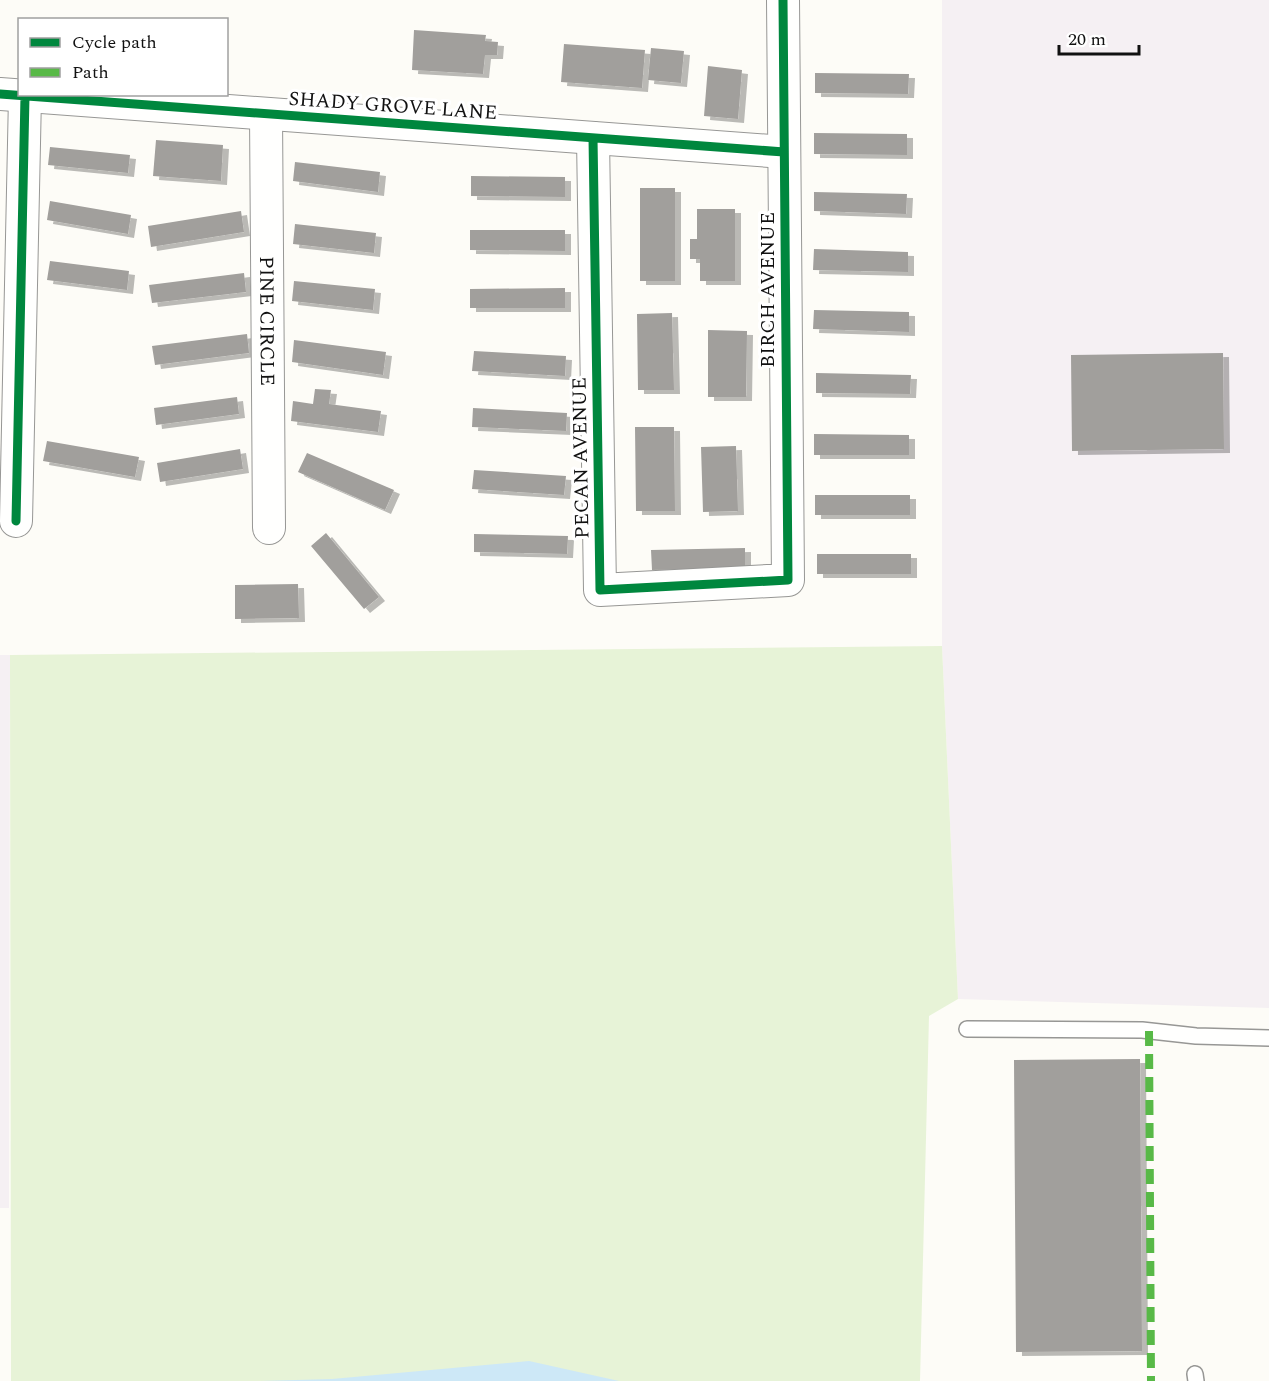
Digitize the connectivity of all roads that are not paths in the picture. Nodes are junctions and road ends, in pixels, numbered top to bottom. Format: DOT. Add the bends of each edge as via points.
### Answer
graph roads {
  1 [pos="783,0"];
  2 [pos="12,95"];
  3 [pos="25,96"];
  4 [pos="266,114"];
  5 [pos="593,138"];
  6 [pos="784,152"];
  7 [pos="16,521"];
  8 [pos="269,528"];
  9 [pos="788,580"];
  10 [pos="967,1029"];
  11 [pos="1269,1038"];
  1 -- 6 [label="street, BIRCH AVENUE"];
  2 -- 7 [label="street"];
  3 -- 4 [label="street, SHADY GROVE LANE"];
  4 -- 5 [label="street, SHADY GROVE LANE"];
  4 -- 8 [label="street, PINE CIRCLE"];
  5 -- 6 [label="street, SHADY GROVE LANE"];
  5 -- 9 [label="street, PECAN AVENUE" via="600,590"];
  6 -- 9 [label="street, BIRCH AVENUE"];
  10 -- 11 [label="lane" via="1143,1030"];
}
